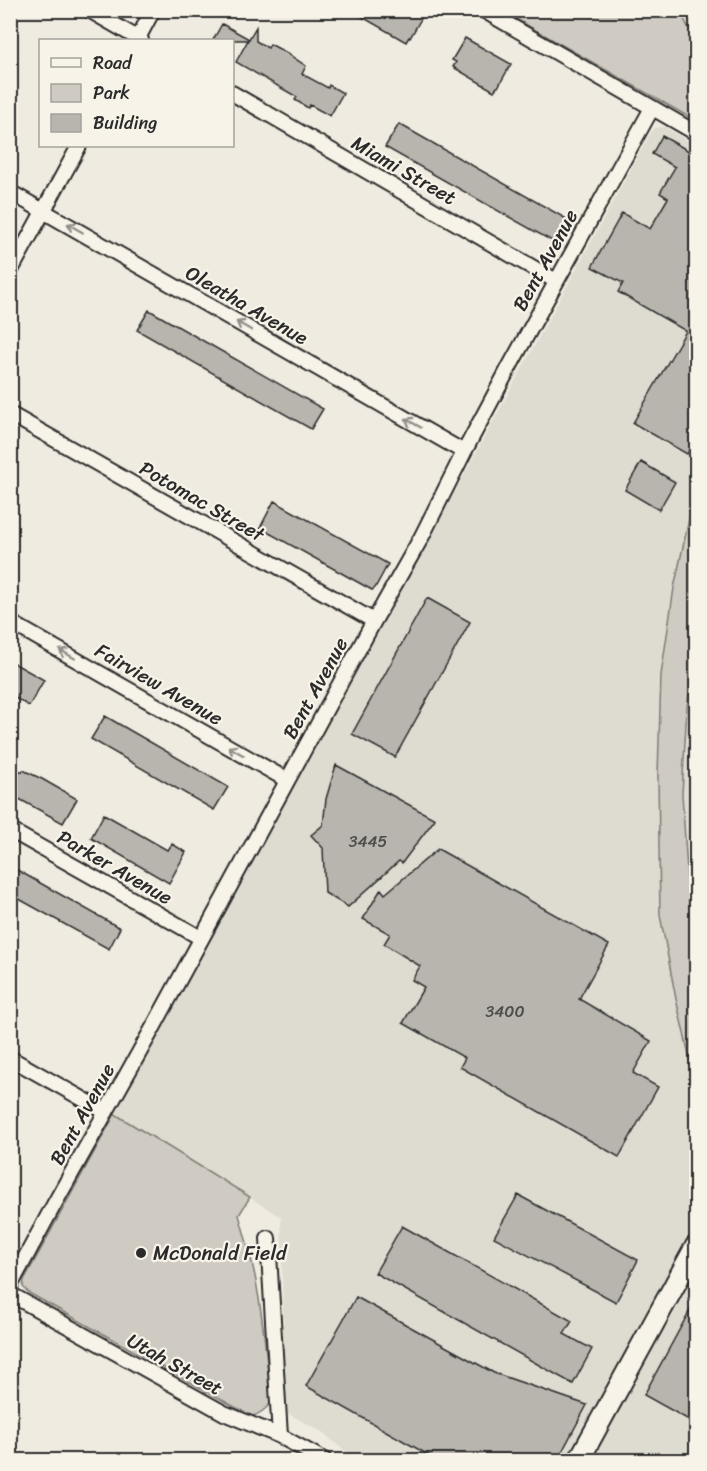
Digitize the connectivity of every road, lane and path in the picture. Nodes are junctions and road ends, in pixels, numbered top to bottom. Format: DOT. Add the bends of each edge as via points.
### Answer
graph roads {
  1 [pos="89,10"];
  2 [pos="153,10"];
  3 [pos="483,10"];
  4 [pos="136,39"];
  5 [pos="138,39"];
  6 [pos="234,94"];
  7 [pos="652,108"];
  8 [pos="696,133"];
  9 [pos="78,147"];
  10 [pos="10,192"];
  11 [pos="44,211"];
  12 [pos="10,272"];
  13 [pos="556,281"];
  14 [pos="10,414"];
  15 [pos="464,452"];
  16 [pos="374,621"];
  17 [pos="10,622"];
  18 [pos="287,780"];
  19 [pos="10,830"];
  20 [pos="201,938"];
  21 [pos="10,1058"];
  22 [pos="106,1112"];
  23 [pos="268,1238"];
  24 [pos="696,1246"];
  25 [pos="10,1286"];
  26 [pos="10,1294"];
  27 [pos="280,1436"];
  28 [pos="324,1461"];
  29 [pos="579,1461"];
  1 -- 4 [label="street"];
  2 -- 5 [label="street"];
  3 -- 7 [label="street"];
  6 -- 13 [label="street, Miami Street"];
  7 -- 8 [label="street"];
  7 -- 13 [label="street, Bent Avenue"];
  9 -- 11 [label="street"];
  10 -- 11 [label="street, Oleatha Avenue"];
  11 -- 12 [label="street"];
  15 -- 11 [label="street, Oleatha Avenue, one-way"];
  13 -- 15 [label="street, Bent Avenue"];
  14 -- 16 [label="street, Potomac Street"];
  15 -- 16 [label="street, Bent Avenue"];
  16 -- 18 [label="street, Bent Avenue"];
  18 -- 17 [label="street, Fairview Avenue, one-way"];
  18 -- 20 [label="street, Bent Avenue"];
  19 -- 20 [label="street, Parker Avenue"];
  20 -- 22 [label="street, Bent Avenue"];
  21 -- 22 [label="street"];
  22 -- 25 [label="street, Bent Avenue"];
  23 -- 27 [label="street"];
  24 -- 29 [label="street"];
  26 -- 27 [label="street, Utah Street" via="237,1420"];
  27 -- 28 [label="street, Utah Street"];
}
